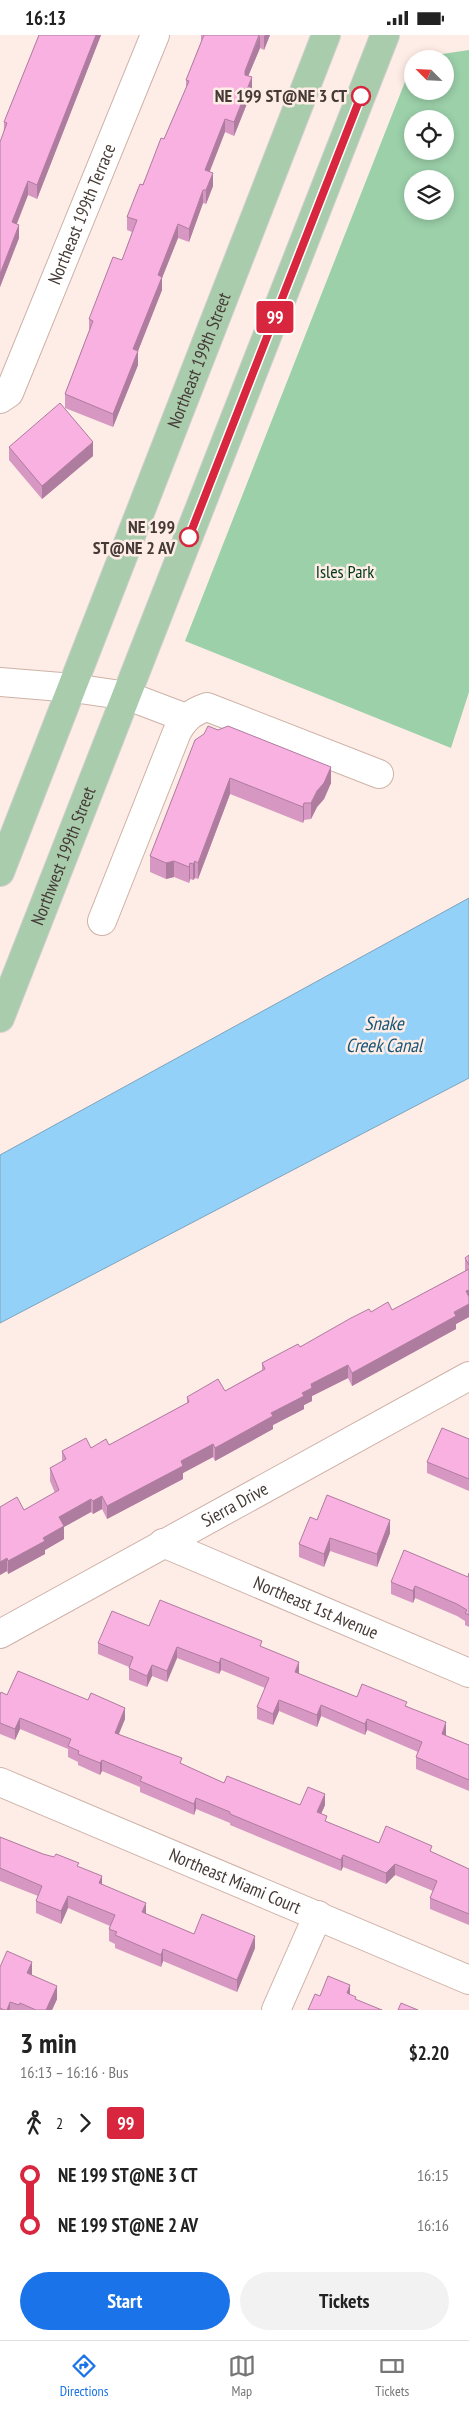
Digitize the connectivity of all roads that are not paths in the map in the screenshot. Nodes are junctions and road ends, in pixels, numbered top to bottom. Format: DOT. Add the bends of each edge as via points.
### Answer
graph roads {
  1 [pos="155,35"];
  2 [pos="326,35"];
  3 [pos="384,35"];
  4 [pos="5,396"];
  5 [pos="0,682"];
  6 [pos="73,688"];
  7 [pos="128,696"];
  8 [pos="186,718"];
  9 [pos="379,774"];
  10 [pos="0,872"];
  11 [pos="102,921"];
  12 [pos="0,1018"];
  13 [pos="469,1376"];
  14 [pos="164,1543"];
  15 [pos="0,1634"];
  16 [pos="469,1673"];
  17 [pos="0,1782"];
  18 [pos="318,1915"];
  19 [pos="469,1980"];
  20 [pos="276,2010"];
  1 -- 4 [label="street, Northeast 199th Terrace"];
  2 -- 6 [label="main road, Northeast 199th Street"];
  3 -- 7 [label="main road"];
  5 -- 6 [label="street"];
  6 -- 7 [label="street"];
  6 -- 10 [label="main road"];
  7 -- 8 [label="street"];
  7 -- 12 [label="main road, Northwest 199th Street"];
  8 -- 9 [label="street" via="194,711 208,707"];
  8 -- 11 [label="street" via="177,732"];
  13 -- 14 [label="street, Sierra Drive"];
  14 -- 15 [label="street, Sierra Drive"];
  14 -- 16 [label="street, Northeast 1st Avenue"];
  17 -- 18 [label="street, Northeast Miami Court"];
  18 -- 19 [label="street, Northeast Miami Court"];
  18 -- 20 [label="street"];
}
